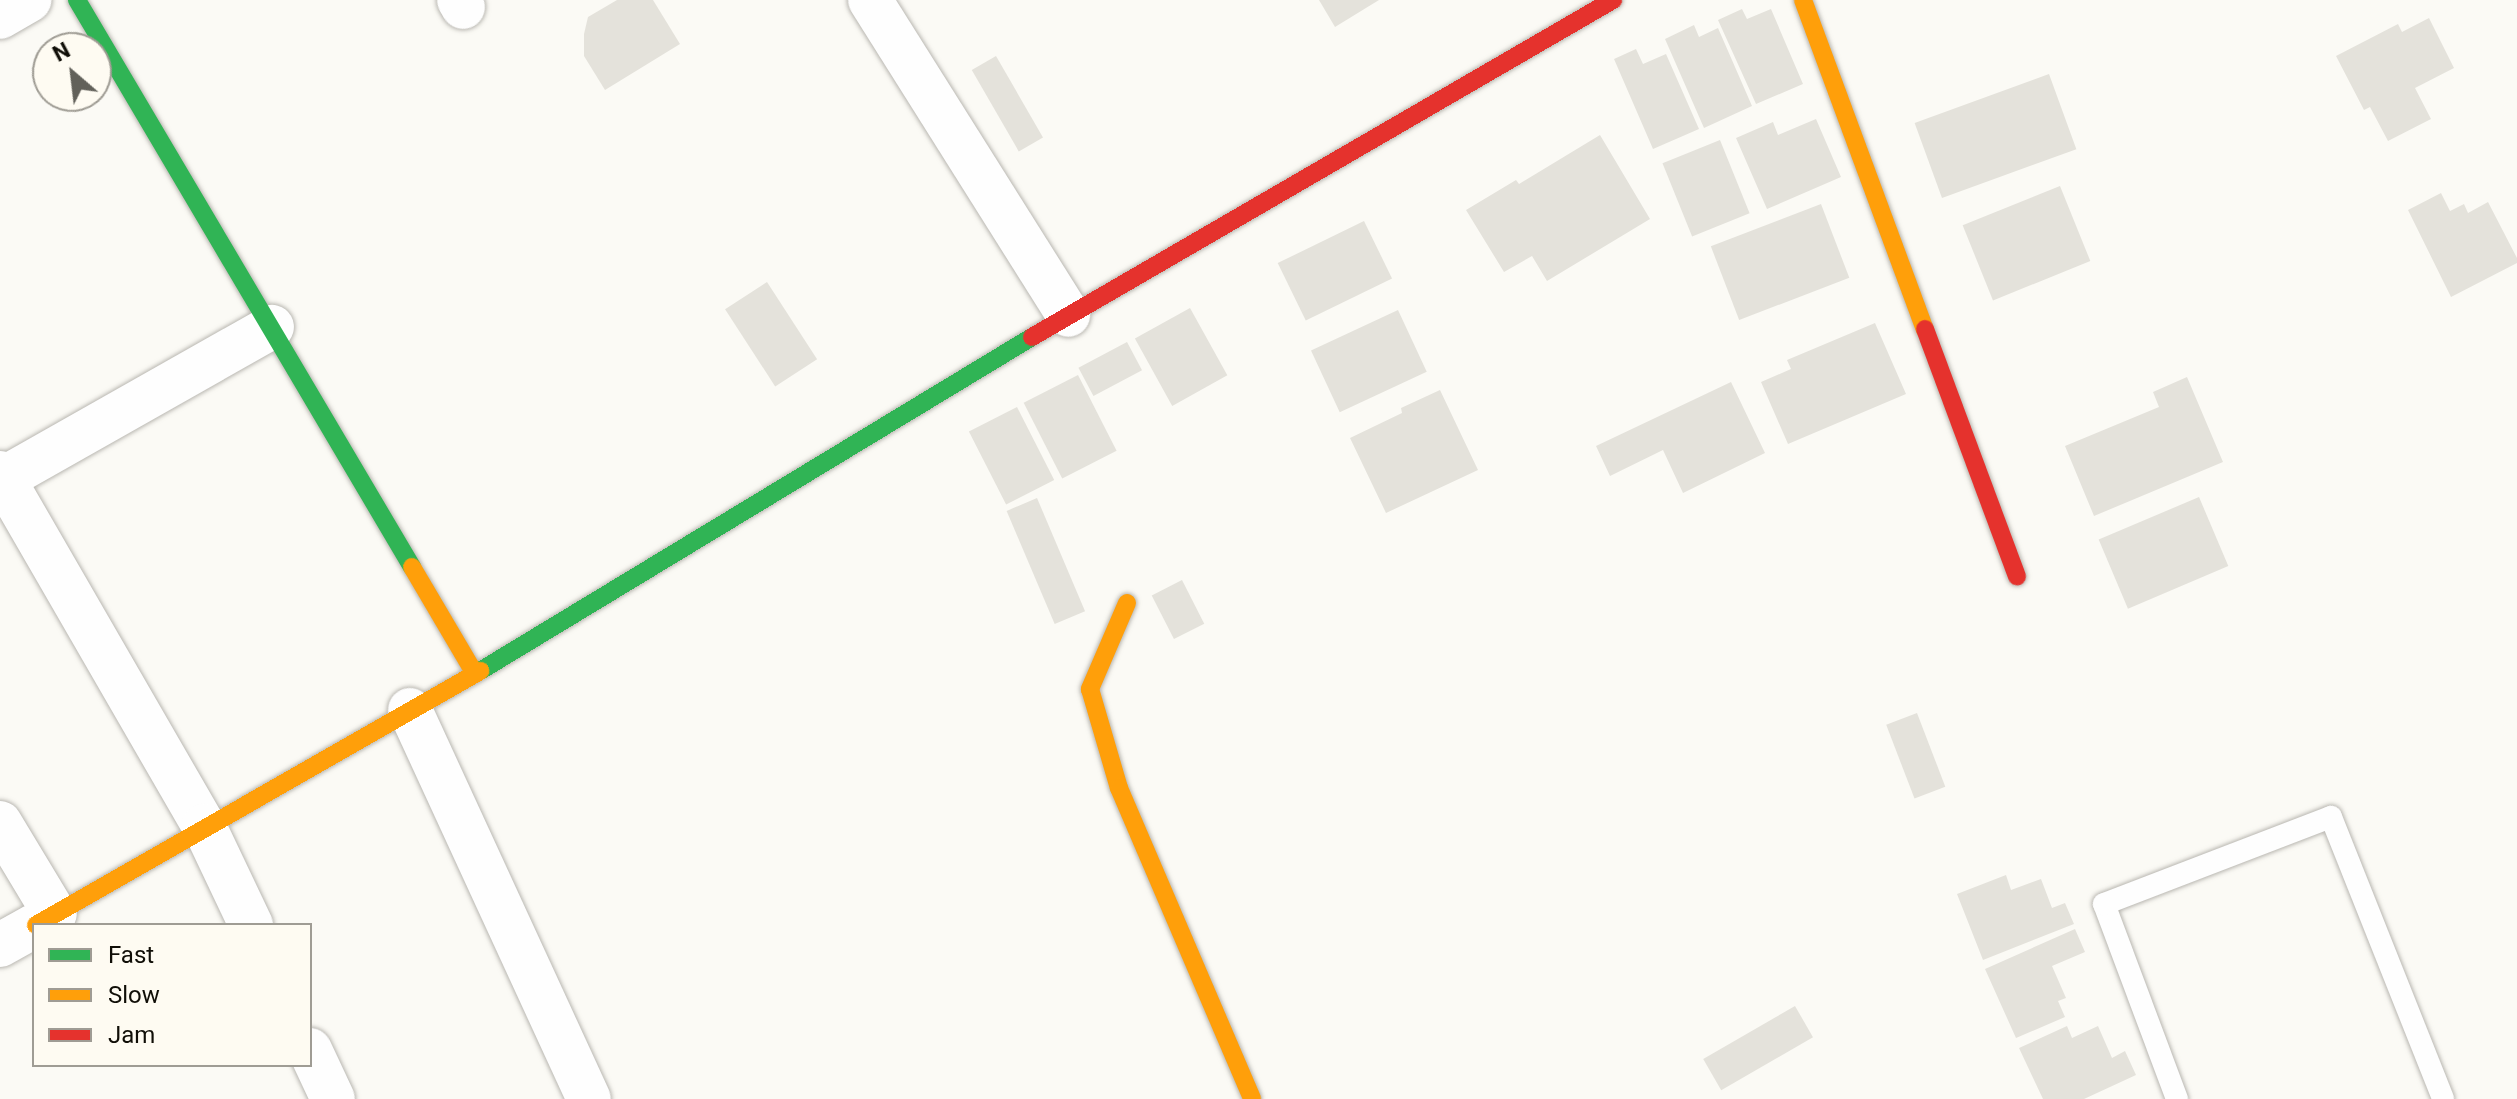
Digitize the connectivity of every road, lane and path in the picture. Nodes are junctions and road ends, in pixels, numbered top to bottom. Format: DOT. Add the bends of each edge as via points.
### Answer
graph roads {
  1 [pos="29,0"];
  2 [pos="77,0"];
  3 [pos="870,0"];
  4 [pos="1803,0"];
  5 [pos="1608,1"];
  6 [pos="0,17"];
  7 [pos="1068,315"];
  8 [pos="272,327"];
  9 [pos="2,476"];
  10 [pos="2017,576"];
  11 [pos="1127,603"];
  12 [pos="475,674"];
  13 [pos="410,710"];
  14 [pos="0,823"];
  15 [pos="204,826"];
  16 [pos="41,922"];
  17 [pos="250,923"];
  18 [pos="32,927"];
  19 [pos="0,945"];
  20 [pos="312,1054"];
  21 [pos="333,1099"];
  22 [pos="589,1099"];
  23 [pos="1252,1099"];
  24 [pos="2177,1099"];
  25 [pos="2443,1099"];
  1 -- 6 [label="street"];
  2 -- 8 [label="street"];
  3 -- 7 [label="street"];
  4 -- 10 [label="street"];
  5 -- 7 [label="street"];
  7 -- 12 [label="street"];
  8 -- 9 [label="street"];
  8 -- 12 [label="street"];
  9 -- 15 [label="street"];
  11 -- 23 [label="street" via="1090,689 1119,788"];
  12 -- 13 [label="street"];
  13 -- 15 [label="street"];
  13 -- 22 [label="street"];
  14 -- 16 [label="street"];
  15 -- 16 [label="street"];
  15 -- 17 [label="street"];
  18 -- 19 [label="street"];
  20 -- 21 [label="street"];
  24 -- 25 [label="lane" via="2104,904 2331,817"];
}
